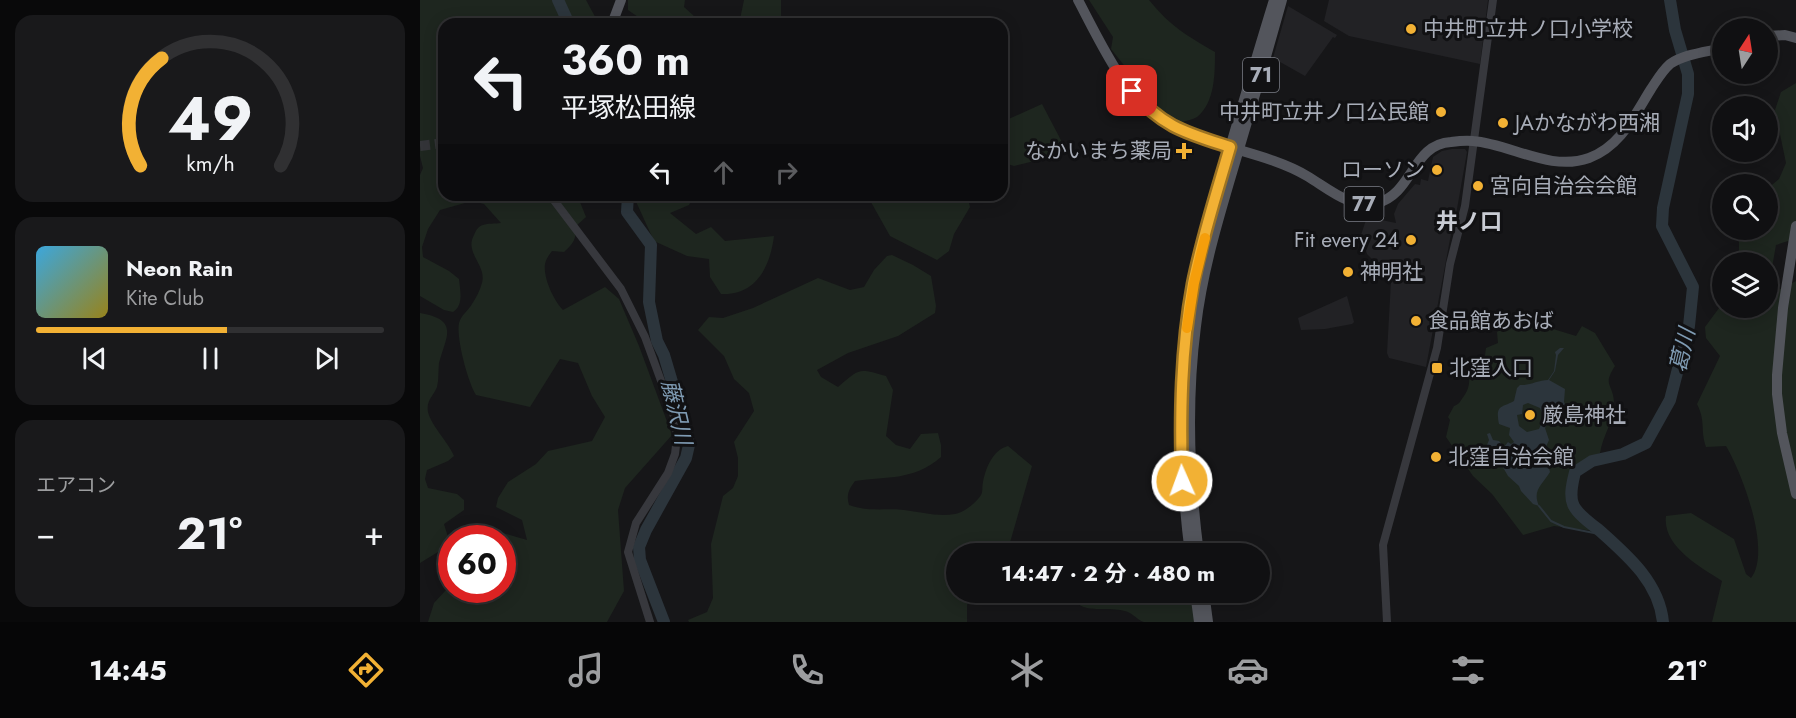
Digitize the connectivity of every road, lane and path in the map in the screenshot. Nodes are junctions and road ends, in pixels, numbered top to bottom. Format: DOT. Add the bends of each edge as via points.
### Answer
graph roads {
  1 [pos="621,0"];
  2 [pos="1078,0"];
  3 [pos="1274,0"];
  4 [pos="1282,0"];
  5 [pos="1493,0"];
  6 [pos="614,18"];
  7 [pos="1778,35"];
  8 [pos="1796,38"];
  9 [pos="1712,50"];
  10 [pos="1474,141"];
  11 [pos="1235,148"];
  12 [pos="555,201"];
  13 [pos="1796,226"];
  14 [pos="1796,494"];
  15 [pos="1189,543"];
  16 [pos="1198,543"];
  17 [pos="1196,603"];
  18 [pos="1205,603"];
  19 [pos="650,622"];
  20 [pos="1199,622"];
  21 [pos="1208,622"];
  22 [pos="1387,622"];
  1 -- 6 [label="main road"];
  2 -- 11 [label="main road, 77" via="1125,81 1151,113 1180,129"];
  3 -- 11 [label="main road, 71"];
  4 -- 11 [label="main road, 71"];
  5 -- 10 [label="street"];
  7 -- 8 [label="main road"];
  9 -- 10 [label="main road, 77" via="1677,60 1661,74 1626,131 1587,159 1539,158"];
  10 -- 11 [label="main road, 77" via="1433,146 1418,160 1398,192 1380,202 1366,204 1344,200 1288,166"];
  10 -- 22 [label="street" via="1432,370 1385,533"];
  11 -- 15 [label="main road, 71" via="1194,283 1181,381 1182,481"];
  11 -- 16 [label="main road, 71" via="1203,283 1192,358 1191,481"];
  12 -- 19 [label="street" via="621,288 645,337 675,419 675,454 668,473 636,523 628,552"];
  13 -- 14 [label="main road" via="1783,308 1777,394"];
  17 -- 20 [label="main road"];
  18 -- 21 [label="main road"];
}
